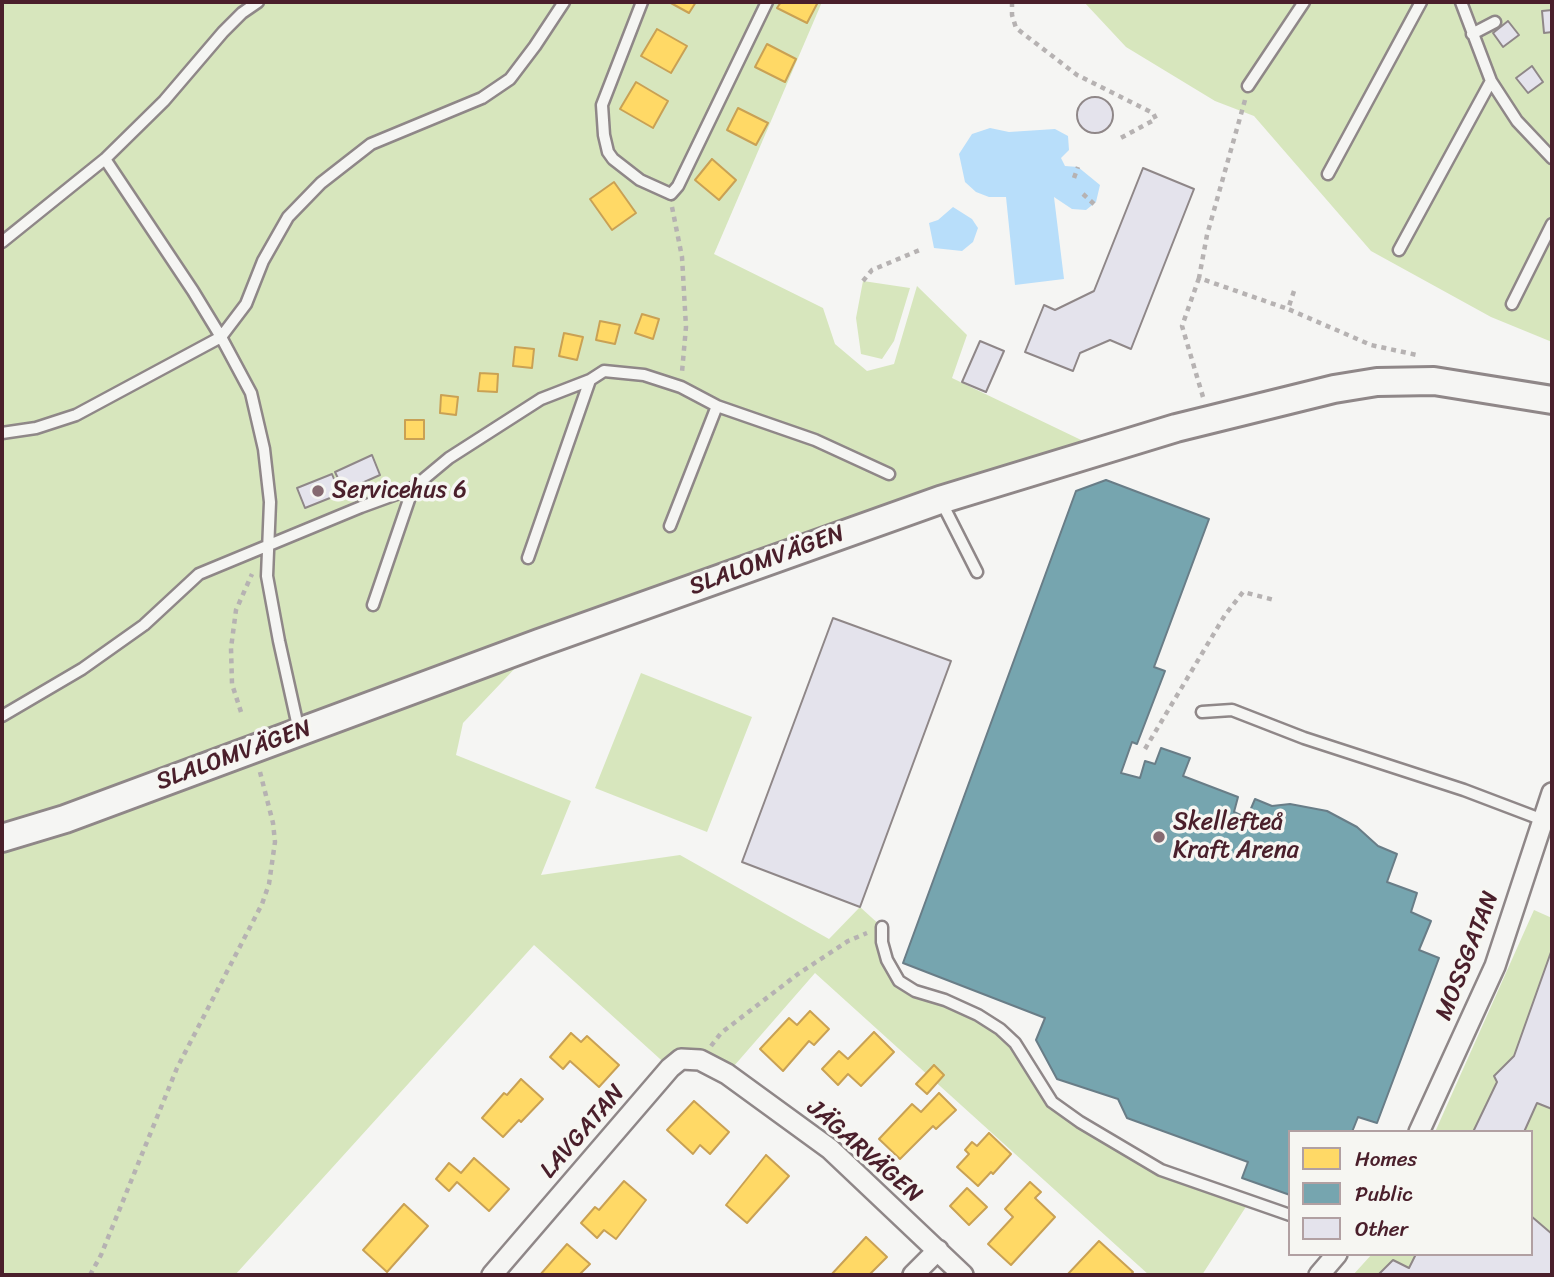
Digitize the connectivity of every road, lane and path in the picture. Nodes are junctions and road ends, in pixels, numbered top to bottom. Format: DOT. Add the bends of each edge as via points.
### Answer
graph roads {
  1 [pos="258,2"];
  2 [pos="564,2"];
  3 [pos="642,2"];
  4 [pos="767,2"];
  5 [pos="1012,2"];
  6 [pos="1304,2"];
  7 [pos="1421,2"];
  8 [pos="1461,2"];
  9 [pos="1495,22"];
  10 [pos="1472,34"];
  11 [pos="1491,81"];
  12 [pos="1248,86"];
  13 [pos="1117,140"];
  14 [pos="1552,158"];
  15 [pos="104,159"];
  16 [pos="1078,167"];
  17 [pos="1328,174"];
  18 [pos="1074,178"];
  19 [pos="671,194"];
  20 [pos="1083,194"];
  21 [pos="1094,204"];
  22 [pos="1552,223"];
  23 [pos="2,243"];
  24 [pos="922,249"];
  25 [pos="1399,250"];
  26 [pos="1199,278"];
  27 [pos="863,281"];
  28 [pos="1293,291"];
  29 [pos="1512,304"];
  30 [pos="1288,309"];
  31 [pos="221,337"];
  32 [pos="1426,357"];
  33 [pos="590,380"];
  34 [pos="681,387"];
  35 [pos="1552,400"];
  36 [pos="717,406"];
  37 [pos="1209,419"];
  38 [pos="2,433"];
  39 [pos="889,474"];
  40 [pos="413,488"];
  41 [pos="940,500"];
  42 [pos="670,526"];
  43 [pos="270,544"];
  44 [pos="528,558"];
  45 [pos="977,572"];
  46 [pos="1274,600"];
  47 [pos="373,605"];
  48 [pos="236,610"];
  49 [pos="241,712"];
  50 [pos="1202,712"];
  51 [pos="2,716"];
  52 [pos="299,732"];
  53 [pos="1145,749"];
  54 [pos="258,765"];
  55 [pos="1552,793"];
  56 [pos="1543,820"];
  57 [pos="2,838"];
  58 [pos="882,927"];
  59 [pos="700,1060"];
  60 [pos="1420,1130"];
  61 [pos="1288,1214"];
  62 [pos="938,1250"];
  63 [pos="1335,1256"];
  64 [pos="90,1275"];
  65 [pos="492,1275"];
  66 [pos="913,1275"];
  67 [pos="963,1275"];
  68 [pos="1319,1275"];
  1 -- 15 [label="lane" via="223,32 164,101"];
  2 -- 31 [label="lane" via="510,79 482,98 371,144 321,183 289,218 263,261 246,304"];
  3 -- 19 [label="lane" via="602,105 604,135 613,159 640,180"];
  4 -- 19 [label="lane"];
  5 -- 13 [label="path" via="1016,28 1077,75 1153,113 1156,119"];
  6 -- 12 [label="lane"];
  7 -- 17 [label="lane"];
  8 -- 10 [label="lane"];
  9 -- 10 [label="lane"];
  10 -- 11 [label="lane"];
  11 -- 14 [label="lane" via="1517,121"];
  11 -- 25 [label="lane"];
  12 -- 26 [label="path"];
  15 -- 23 [label="lane"];
  15 -- 31 [label="lane"];
  16 -- 18 [label="path"];
  19 -- 34 [label="path" via="682,257 686,327"];
  20 -- 21 [label="path"];
  22 -- 29 [label="lane"];
  24 -- 27 [label="path" via="872,270"];
  26 -- 30 [label="path"];
  26 -- 37 [label="path" via="1182,326"];
  28 -- 30 [label="path"];
  30 -- 32 [label="path" via="1371,345"];
  31 -- 38 [label="lane" via="76,415"];
  31 -- 43 [label="lane" via="251,393 264,449"];
  33 -- 34 [label="lane" via="604,371 644,375"];
  33 -- 40 [label="lane" via="541,399 449,458"];
  33 -- 44 [label="lane"];
  34 -- 36 [label="lane"];
  35 -- 37 [label="street, SLALOMVÄGEN" via="1434,381 1377,382"];
  36 -- 39 [label="lane" via="815,440"];
  36 -- 42 [label="lane"];
  37 -- 41 [label="street, SLALOMVÄGEN"];
  40 -- 43 [label="lane"];
  40 -- 47 [label="lane"];
  41 -- 45 [label="lane"];
  41 -- 52 [label="street, SLALOMVÄGEN"];
  43 -- 51 [label="lane" via="200,574 144,625 82,669"];
  43 -- 52 [label="lane" via="267,576"];
  46 -- 53 [label="path" via="1243,592 1224,615"];
  48 -- 49 [label="path" via="232,684"];
  50 -- 56 [label="lane" via="1232,710"];
  52 -- 57 [label="street, SLALOMVÄGEN"];
  54 -- 64 [label="path" via="274,833 269,884 177,1068"];
  55 -- 56 [label="street, MOSSGATAN"];
  56 -- 60 [label="street, MOSSGATAN" via="1494,966"];
  58 -- 59 [label="path" via="848,941 797,974 721,1033"];
  58 -- 61 [label="lane" via="887,960 899,981 1000,1029 1015,1043 1052,1102 1080,1122 1161,1170"];
  59 -- 62 [label="street, JÄGARVÄGEN" via="727,1074 830,1149"];
  59 -- 65 [label="street, LAVGATAN" via="681,1059 670,1068"];
  62 -- 66 [label="street"];
  62 -- 67 [label="street, JÄGARVÄGEN"];
  63 -- 68 [label="street"];
}
